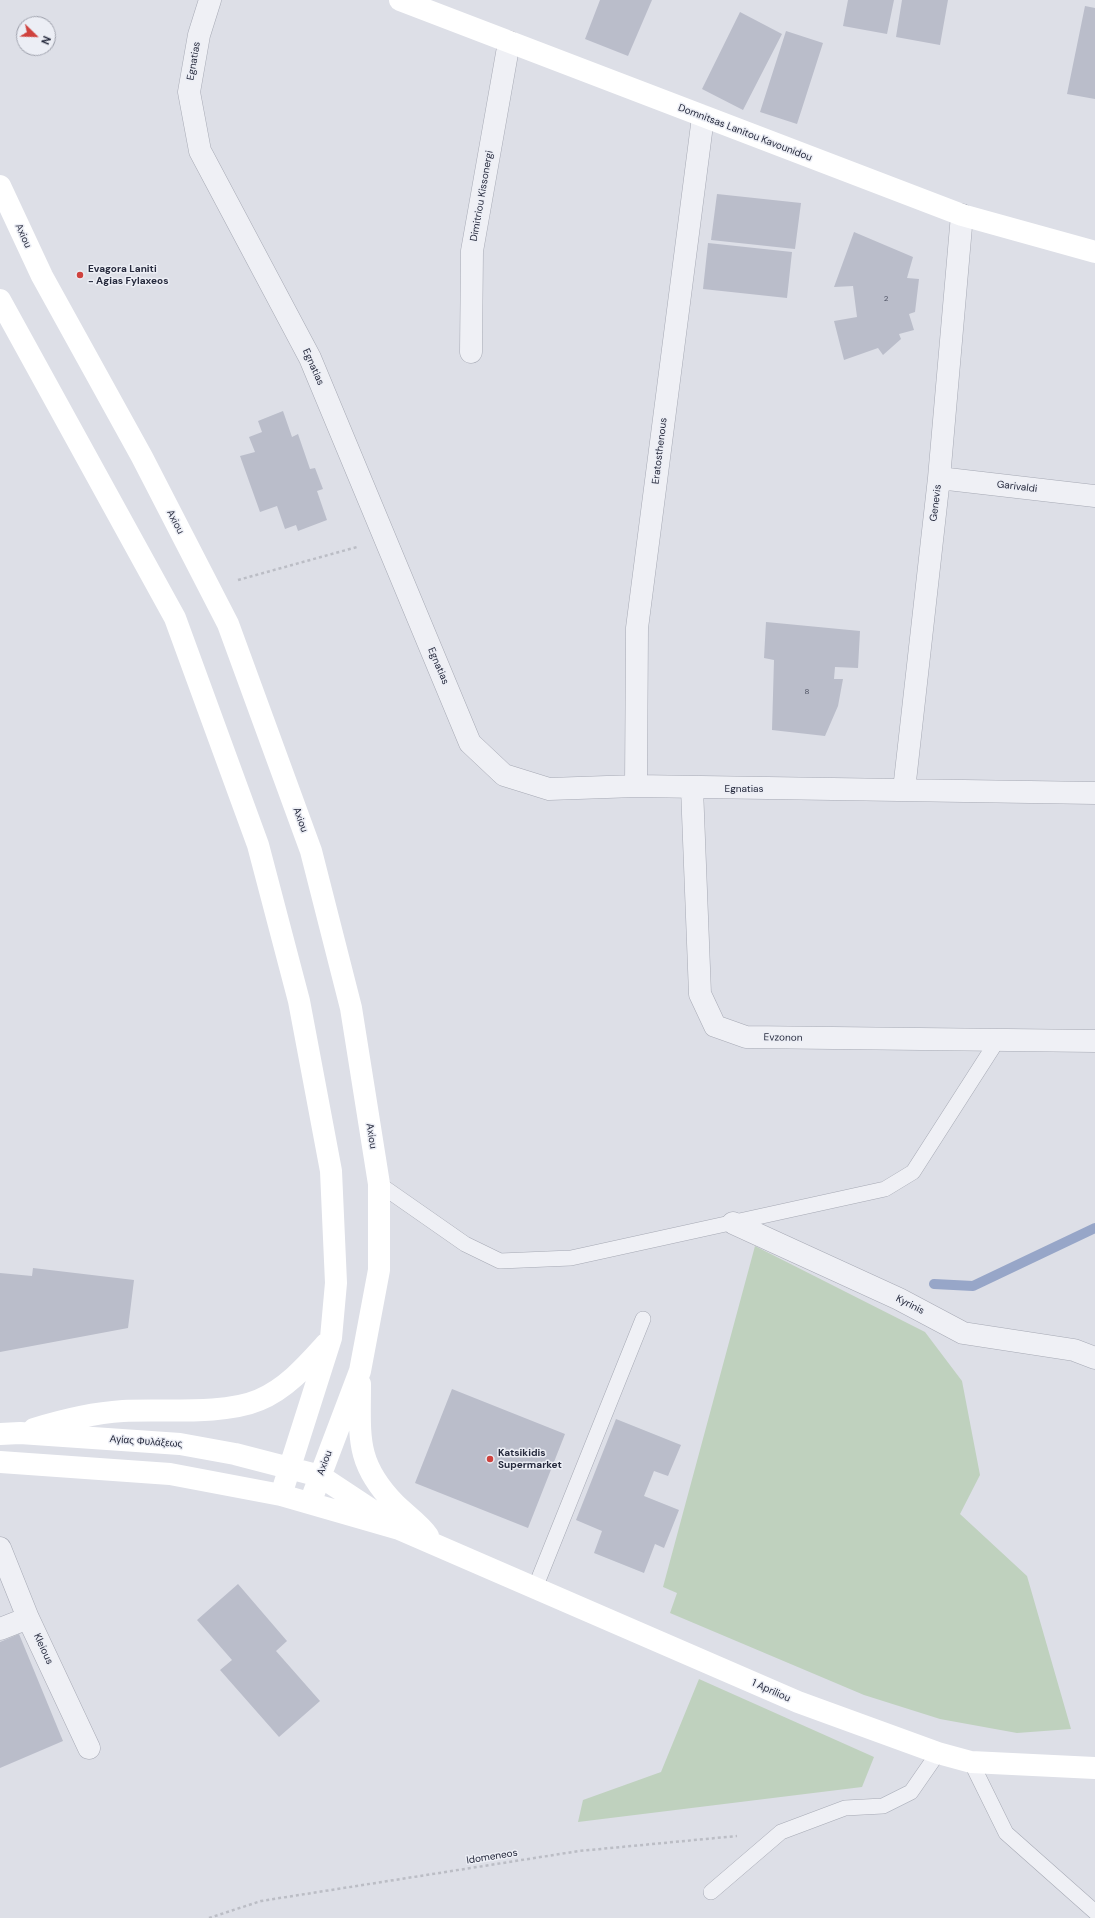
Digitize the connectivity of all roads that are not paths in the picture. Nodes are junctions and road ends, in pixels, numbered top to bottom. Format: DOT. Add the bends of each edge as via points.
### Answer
graph roads {
  1 [pos="210,0"];
  2 [pos="400,0"];
  3 [pos="509,42"];
  4 [pos="703,117"];
  5 [pos="0,186"];
  6 [pos="962,215"];
  7 [pos="1095,252"];
  8 [pos="0,300"];
  9 [pos="471,352"];
  10 [pos="939,478"];
  11 [pos="1095,496"];
  12 [pos="636,786"];
  13 [pos="692,788"];
  14 [pos="904,790"];
  15 [pos="1095,793"];
  16 [pos="996,1041"];
  17 [pos="1095,1041"];
  18 [pos="379,1184"];
  19 [pos="733,1223"];
  20 [pos="643,1319"];
  21 [pos="331,1338"];
  22 [pos="1095,1358"];
  23 [pos="360,1371"];
  24 [pos="10,1434"];
  25 [pos="0,1462"];
  26 [pos="290,1468"];
  27 [pos="320,1476"];
  28 [pos="281,1495"];
  29 [pos="310,1503"];
  30 [pos="399,1529"];
  31 [pos="433,1544"];
  32 [pos="0,1548"];
  33 [pos="535,1588"];
  34 [pos="28,1618"];
  35 [pos="0,1629"];
  36 [pos="89,1748"];
  37 [pos="938,1753"];
  38 [pos="971,1762"];
  39 [pos="1095,1768"];
  40 [pos="711,1892"];
  41 [pos="1095,1912"];
  1 -- 12 [label="street, Egnatias" via="199,35 189,92 200,151 310,358 470,743 504,775 549,789"];
  2 -- 3 [label="street, Domnitsas Lanitou Kavounidou"];
  3 -- 4 [label="street, Domnitsas Lanitou Kavounidou"];
  3 -- 9 [label="street, Dimitriou Kissonergi" via="472,250"];
  4 -- 6 [label="street, Domnitsas Lanitou Kavounidou"];
  4 -- 12 [label="street, Eratosthenous" via="637,628"];
  5 -- 18 [label="street, Axiou" via="42,276 142,457 228,624 311,852 351,1008"];
  6 -- 7 [label="street, Domnitsas Lanitou Kavounidou"];
  6 -- 10 [label="street, Genevis"];
  8 -- 21 [label="street" via="175,618 258,846 299,1002 330,1171 336,1283"];
  10 -- 11 [label="street, Garivaldi"];
  10 -- 14 [label="street, Genevis"];
  12 -- 13 [label="street, Egnatias"];
  13 -- 14 [label="street, Egnatias"];
  13 -- 16 [label="street, Evzonon" via="700,994 715,1026 746,1037"];
  14 -- 15 [label="street, Egnatias"];
  16 -- 17 [label="street, Evzonon"];
  16 -- 19 [label="lane" via="913,1172 885,1189"];
  18 -- 19 [label="lane" via="464,1244 500,1261 571,1258"];
  18 -- 23 [label="street, Axiou" via="379,1270"];
  19 -- 22 [label="street, Kyrinis" via="899,1299 963,1333 1074,1350"];
  20 -- 33 [label="lane"];
  21 -- 24 [label="street" via="307,1365 285,1384 258,1400 226,1407 122,1411 70,1419"];
  21 -- 26 [label="street"];
  23 -- 27 [label="street, Axiou"];
  23 -- 31 [label="street" via="360,1438 366,1463 378,1484 425,1532"];
  24 -- 26 [label="street, Αγίας Φυλάξεως" via="180,1444"];
  25 -- 28 [label="street" via="170,1474"];
  26 -- 27 [label="street, Αγίας Φυλάξεως"];
  26 -- 28 [label="street"];
  27 -- 29 [label="street, Axiou"];
  27 -- 30 [label="street, Αγίας Φυλάξεως"];
  28 -- 29 [label="street"];
  29 -- 30 [label="street"];
  30 -- 31 [label="street, 1 Apriliou"];
  31 -- 33 [label="street, 1 Apriliou"];
  32 -- 34 [label="street, Kleious"];
  33 -- 37 [label="street, 1 Apriliou" via="798,1702"];
  34 -- 35 [label="street"];
  34 -- 36 [label="street, Kleious"];
  37 -- 38 [label="street, 1 Apriliou"];
  37 -- 40 [label="lane" via="911,1792 883,1806 845,1808 781,1832"];
  38 -- 39 [label="street, 1 Apriliou"];
  38 -- 41 [label="lane" via="1006,1833"];
}
